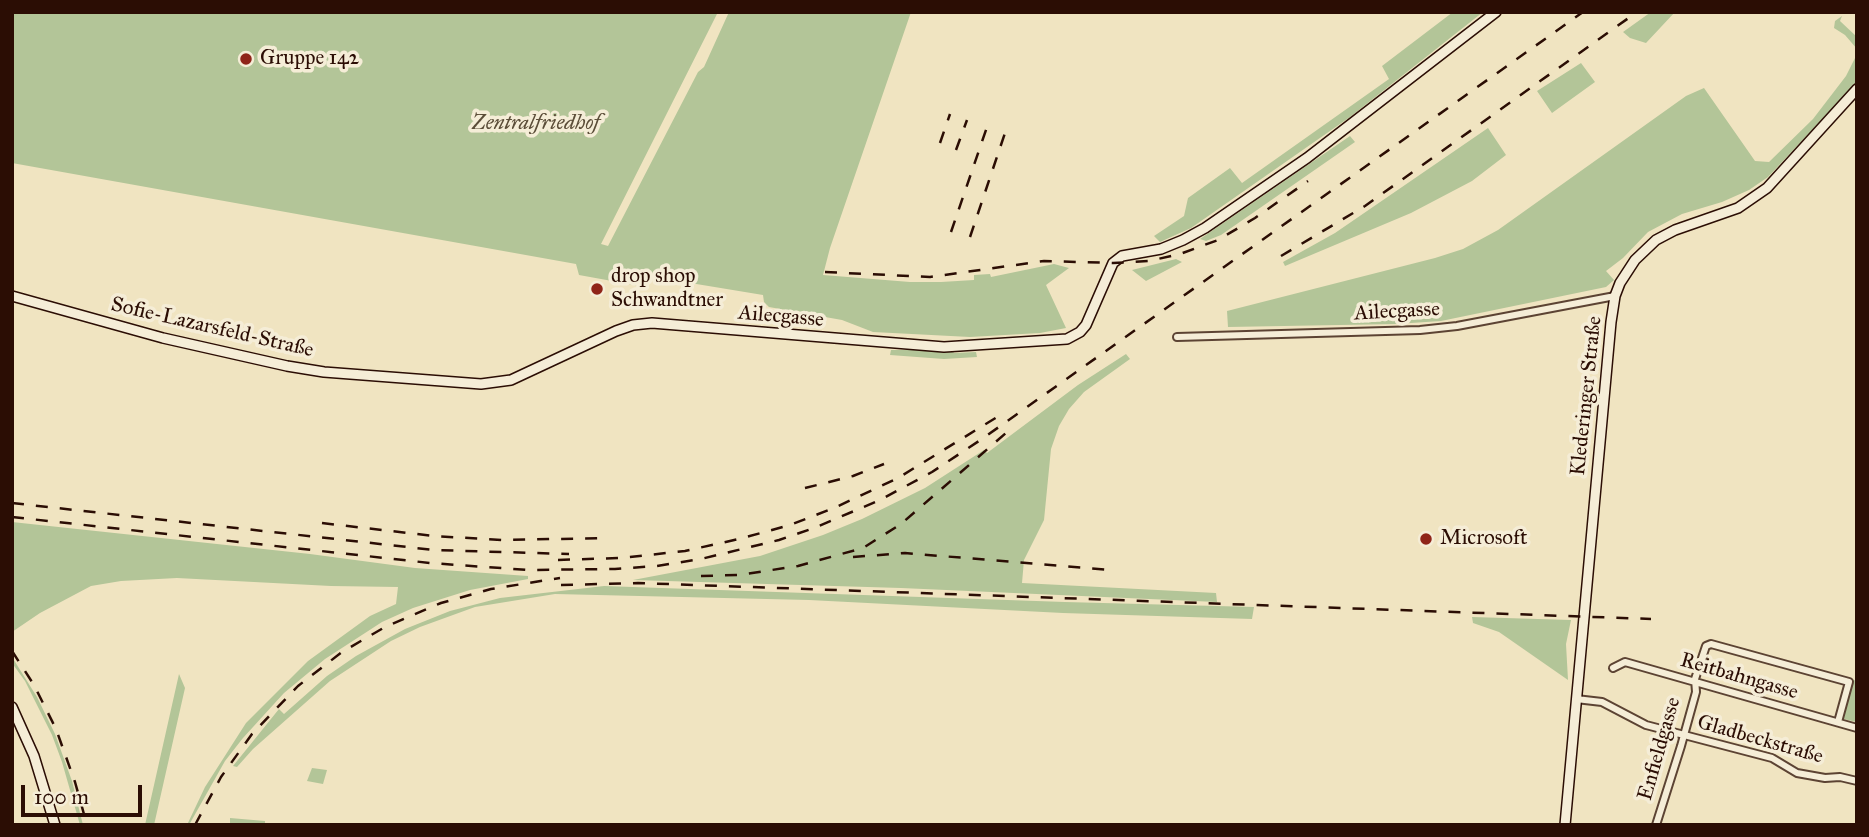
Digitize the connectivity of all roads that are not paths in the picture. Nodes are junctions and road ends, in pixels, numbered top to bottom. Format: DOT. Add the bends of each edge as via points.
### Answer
graph roads {
  1 [pos="1496,12"];
  2 [pos="1857,89"];
  3 [pos="12,296"];
  4 [pos="1615,296"];
  5 [pos="1177,337"];
  6 [pos="449,383"];
  7 [pos="1613,668"];
  8 [pos="1696,683"];
  9 [pos="1576,699"];
  10 [pos="12,707"];
  11 [pos="1838,722"];
  12 [pos="1857,728"];
  13 [pos="1682,736"];
  14 [pos="1857,781"];
  15 [pos="55,825"];
  16 [pos="1565,825"];
  17 [pos="1656,825"];
  1 -- 6 [label="street, Ailecgasse" via="1307,158 1205,228 1161,249 1122,256 1113,263 1095,309 1080,332 1067,339 944,347 652,323 616,331 511,380"];
  2 -- 4 [label="street, Klederinger Straße" via="1767,188 1738,208 1656,240 1628,270"];
  3 -- 6 [label="street, Sofie-Lazarsfeld-Straße" via="246,358 324,372"];
  4 -- 5 [label="street, Ailecgasse" via="1420,330"];
  4 -- 9 [label="street, Klederinger Straße"];
  7 -- 8 [label="street, Reitbahngasse" via="1625,662"];
  8 -- 11 [label="street, Reitbahngasse"];
  8 -- 11 [label="street, Enfieldgasse" via="1706,646 1711,644 1849,682"];
  8 -- 13 [label="street, Enfieldgasse"];
  9 -- 13 [label="street, Gladbeckstraße" via="1602,702 1646,725"];
  9 -- 16 [label="street, Klederinger Straße"];
  10 -- 15 [label="street" via="34,756"];
  11 -- 12 [label="street, Reitbahngasse"];
  13 -- 14 [label="street, Gladbeckstraße" via="1772,758 1797,773"];
  13 -- 17 [label="street, Enfieldgasse"];
}
